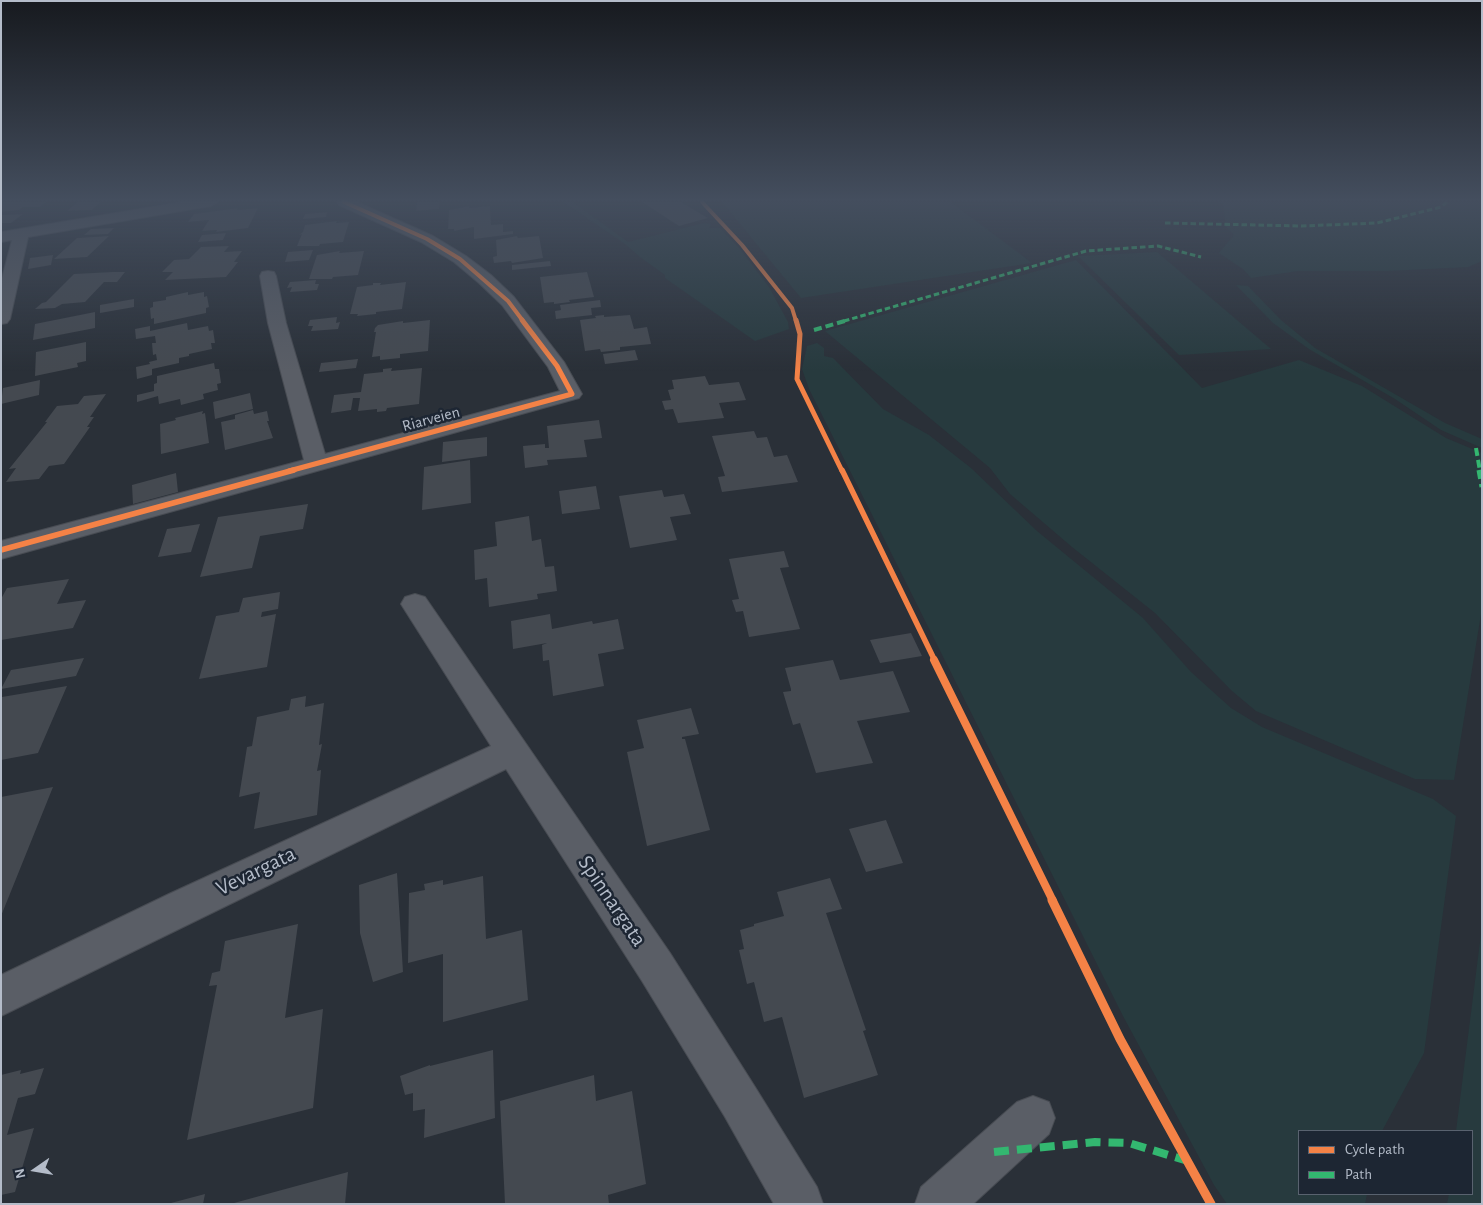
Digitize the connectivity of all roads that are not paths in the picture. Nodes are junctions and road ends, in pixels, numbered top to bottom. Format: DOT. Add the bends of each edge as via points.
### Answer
graph roads {
  1 [pos="15,258"];
  2 [pos="457,258"];
  3 [pos="268,276"];
  4 [pos="1,319"];
  5 [pos="317,464"];
  6 [pos="1,550"];
  7 [pos="415,604"];
  8 [pos="512,751"];
  9 [pos="1,996"];
  10 [pos="1033,1118"];
  11 [pos="800,1204"];
  12 [pos="938,1204"];
  1 -- 4 [label="street"];
  2 -- 5 [label="street, Riarveien" via="485,278 508,302 552,359 572,394"];
  3 -- 5 [label="street" via="277,323"];
  5 -- 6 [label="street, Riarveien"];
  7 -- 8 [label="street, Spinnargata"];
  8 -- 9 [label="street, Vevargata" via="182,906"];
  8 -- 11 [label="street, Spinnargata" via="656,967"];
  10 -- 12 [label="street"];
}
